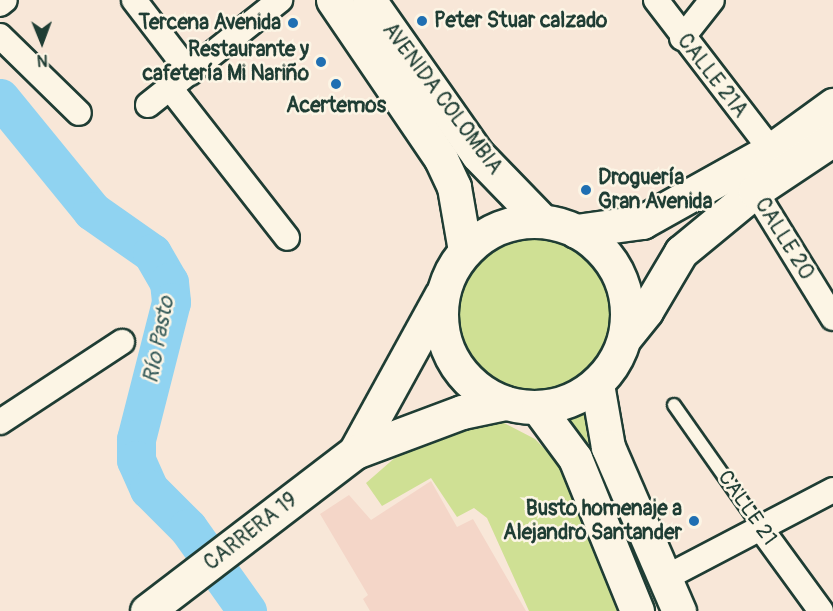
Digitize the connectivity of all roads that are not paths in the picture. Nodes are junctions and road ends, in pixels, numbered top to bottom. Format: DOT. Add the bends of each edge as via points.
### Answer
graph roads {
  1 [pos="5,0"];
  2 [pos="134,0"];
  3 [pos="280,0"];
  4 [pos="333,0"];
  5 [pos="369,0"];
  6 [pos="656,0"];
  7 [pos="712,0"];
  8 [pos="0,4"];
  9 [pos="0,36"];
  10 [pos="682,38"];
  11 [pos="190,73"];
  12 [pos="170,88"];
  13 [pos="148,105"];
  14 [pos="833,105"];
  15 [pos="79,113"];
  16 [pos="833,139"];
  17 [pos="771,150"];
  18 [pos="754,191"];
  19 [pos="542,221"];
  20 [pos="576,231"];
  21 [pos="287,238"];
  22 [pos="465,251"];
  23 [pos="442,294"];
  24 [pos="833,318"];
  25 [pos="626,336"];
  26 [pos="122,342"];
  27 [pos="597,384"];
  28 [pos="506,404"];
  29 [pos="674,405"];
  30 [pos="538,408"];
  31 [pos="0,422"];
  32 [pos="355,452"];
  33 [pos="833,490"];
  34 [pos="759,526"];
  35 [pos="665,578"];
  36 [pos="159,603"];
  37 [pos="637,611"];
  38 [pos="679,611"];
  39 [pos="821,611"];
  1 -- 8 [label="street"];
  2 -- 11 [label="street"];
  3 -- 11 [label="street"];
  4 -- 22 [label="main road, AVENIDA COLOMBIA" via="441,159 454,187"];
  5 -- 19 [label="main road, AVENIDA COLOMBIA" via="478,155"];
  6 -- 10 [label="street, CALLE 21A"];
  7 -- 10 [label="street"];
  9 -- 15 [label="street"];
  10 -- 17 [label="street, CALLE 21A"];
  11 -- 12 [label="street"];
  12 -- 13 [label="street"];
  12 -- 21 [label="street"];
  14 -- 17 [label="main road"];
  16 -- 18 [label="main road"];
  17 -- 20 [label="main road" via="642,222"];
  18 -- 24 [label="street, CALLE 20"];
  18 -- 25 [label="main road" via="681,252 646,311"];
  19 -- 20 [label="main road"];
  19 -- 22 [label="main road" via="501,227"];
  20 -- 25 [label="main road" via="602,249 620,275 628,305"];
  22 -- 23 [label="main road"];
  23 -- 28 [label="main road" via="440,322 447,349 481,392"];
  23 -- 32 [label="main road, CARRERA 19"];
  25 -- 27 [label="main road" via="615,362"];
  26 -- 31 [label="street"];
  27 -- 30 [label="main road" via="569,401"];
  27 -- 35 [label="main road" via="608,447"];
  28 -- 30 [label="main road"];
  28 -- 32 [label="main road, CARRERA 19" via="462,412"];
  29 -- 34 [label="lane, CALLE 21"];
  30 -- 37 [label="main road" via="576,458"];
  32 -- 36 [label="main road, CARRERA 19"];
  33 -- 34 [label="street"];
  34 -- 35 [label="street"];
  34 -- 39 [label="street, CALLE 21"];
  35 -- 38 [label="main road"];
}
